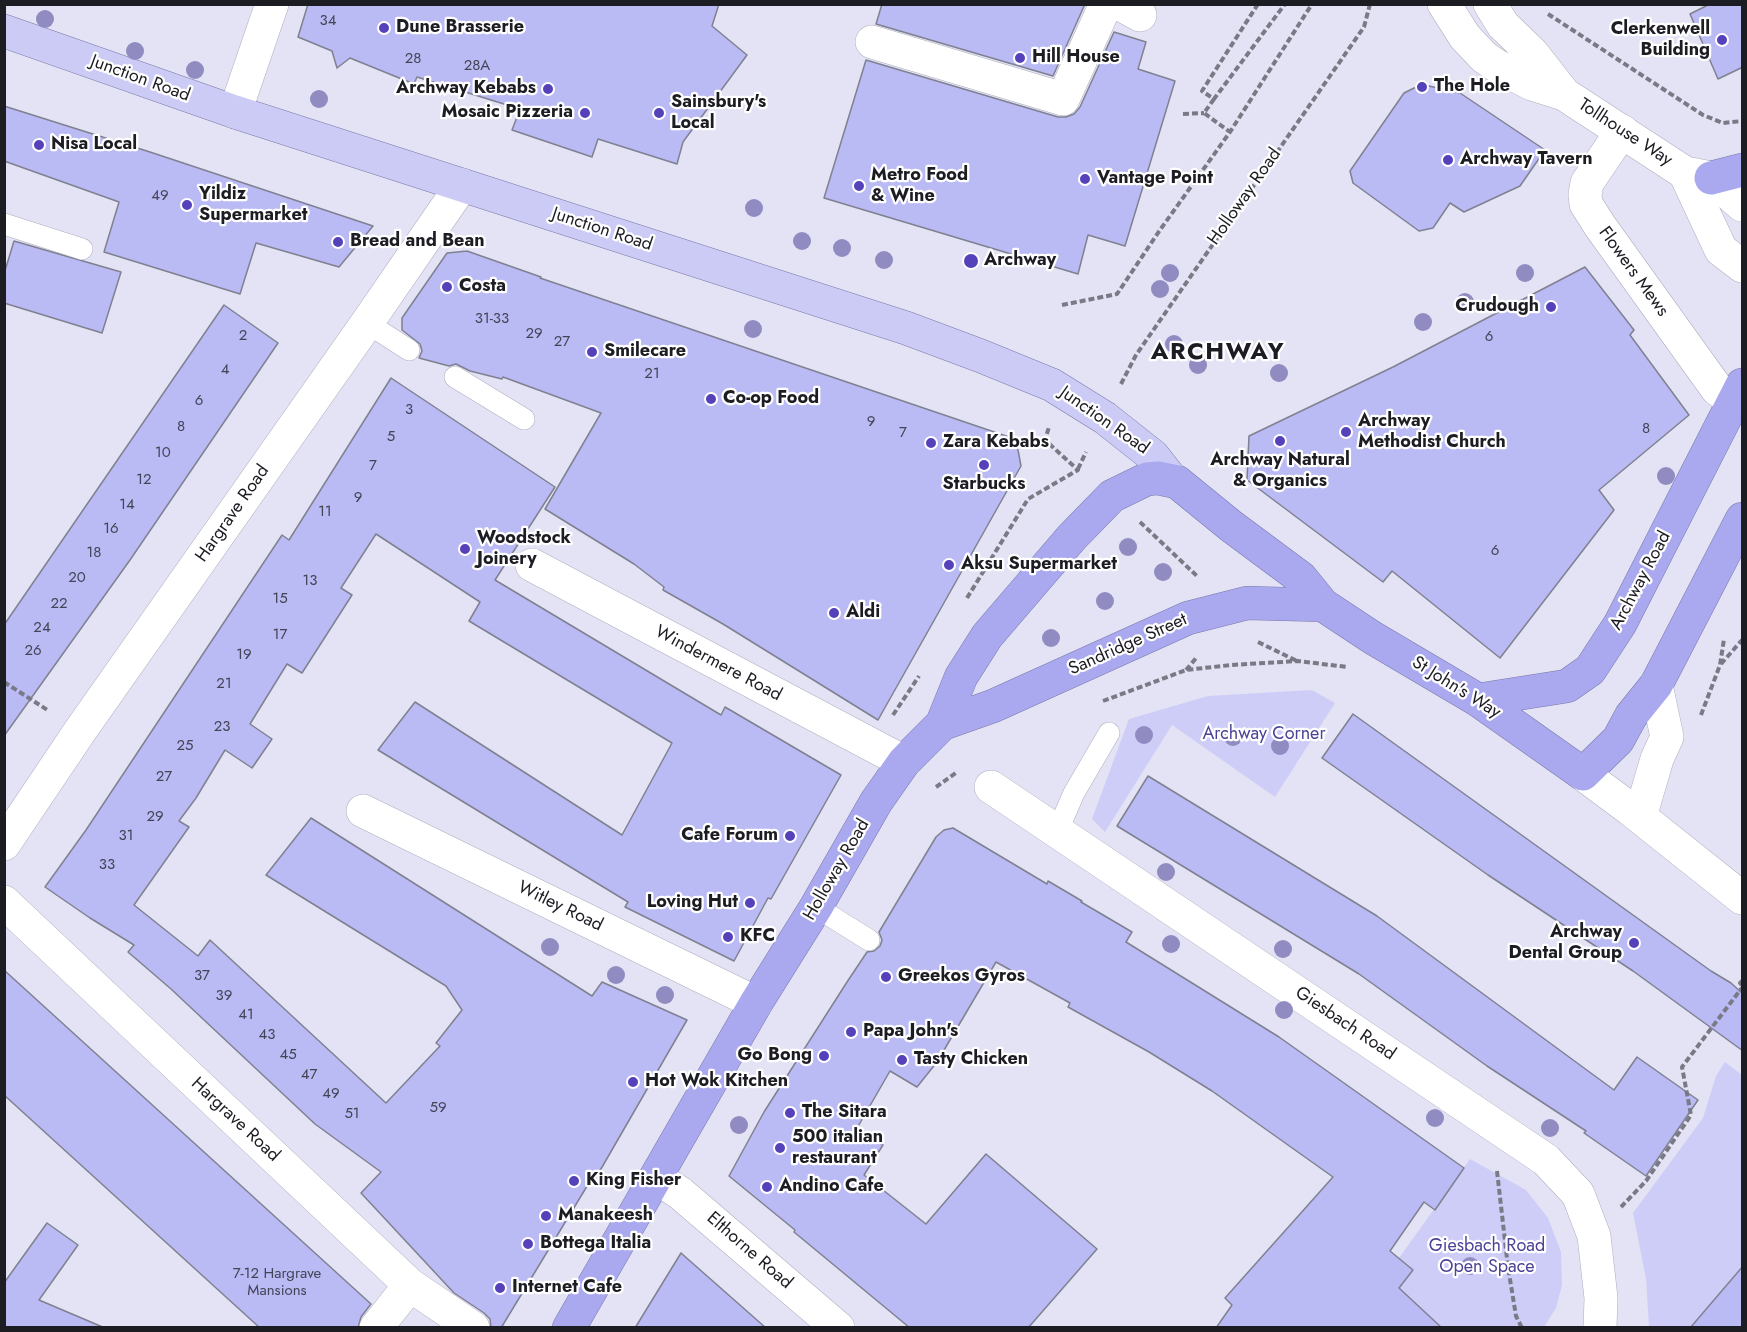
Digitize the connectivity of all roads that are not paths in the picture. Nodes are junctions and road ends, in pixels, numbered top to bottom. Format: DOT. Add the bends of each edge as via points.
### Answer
graph roads {
  1 [pos="272,4"];
  2 [pos="1106,4"];
  3 [pos="1444,4"];
  4 [pos="1490,4"];
  5 [pos="4,31"];
  6 [pos="872,42"];
  7 [pos="1564,94"];
  8 [pos="235,112"];
  9 [pos="1622,131"];
  10 [pos="1743,170"];
  11 [pos="1698,176"];
  12 [pos="462,185"];
  13 [pos="1743,205"];
  14 [pos="4,224"];
  15 [pos="82,249"];
  16 [pos="1743,266"];
  17 [pos="367,323"];
  18 [pos="409,350"];
  19 [pos="455,376"];
  20 [pos="1739,394"];
  21 [pos="524,419"];
  22 [pos="1171,480"];
  23 [pos="1743,519"];
  24 [pos="532,565"];
  25 [pos="1323,605"];
  26 [pos="1656,684"];
  27 [pos="1478,700"];
  28 [pos="942,724"];
  29 [pos="1109,733"];
  30 [pos="904,762"];
  31 [pos="1583,774"];
  32 [pos="991,787"];
  33 [pos="363,811"];
  34 [pos="1640,817"];
  35 [pos="1057,832"];
  36 [pos="4,844"];
  37 [pos="1743,898"];
  38 [pos="4,902"];
  39 [pos="816,907"];
  40 [pos="869,940"];
  41 [pos="756,1003"];
  42 [pos="657,1178"];
  43 [pos="410,1285"];
  44 [pos="376,1328"];
  45 [pos="473,1328"];
  46 [pos="569,1328"];
  47 [pos="838,1328"];
  48 [pos="1600,1328"];
  1 -- 8 [label="street"];
  2 -- 6 [label="street" via="1063,99"];
  3 -- 7 [label="street" via="1465,37 1484,57 1532,84"];
  4 -- 7 [label="street" via="1503,25 1538,60"];
  5 -- 8 [label="main road, Junction Road"];
  7 -- 9 [label="street, Tollhouse Way"];
  8 -- 12 [label="main road, Junction Road"];
  9 -- 11 [label="street, Tollhouse Way"];
  9 -- 20 [label="street, Flowers Mews" via="1587,183 1586,204 1718,389"];
  10 -- 11 [label="highway"];
  11 -- 13 [label="street, Tollhouse Way"];
  11 -- 16 [label="street, Tollhouse Way" via="1721,250"];
  12 -- 17 [label="street, Hargrave Road"];
  12 -- 22 [label="main road, Junction Road" via="906,328 1052,385 1105,417 1154,456"];
  14 -- 15 [label="lane"];
  17 -- 18 [label="lane"];
  17 -- 36 [label="street, Hargrave Road"];
  19 -- 21 [label="lane"];
  20 -- 27 [label="highway, Archway Road" via="1620,624 1590,670 1567,687"];
  22 -- 25 [label="highway, St John's Way" via="1184,486 1301,578"];
  22 -- 28 [label="highway, Holloway Road" via="1147,480 1112,496 1072,537 987,636 961,677"];
  23 -- 26 [label="highway"];
  24 -- 30 [label="street, Windermere Road"];
  25 -- 27 [label="highway, St John's Way"];
  25 -- 28 [label="highway, Sandridge Street" via="1247,603 1188,618 993,706"];
  26 -- 31 [label="highway" via="1618,740"];
  26 -- 34 [label="street" via="1667,737"];
  27 -- 31 [label="highway, St John's Way"];
  28 -- 30 [label="highway, Holloway Road"];
  29 -- 35 [label="lane" via="1074,793"];
  30 -- 39 [label="highway, Holloway Road" via="876,802"];
  31 -- 34 [label="street, St John's Way"];
  32 -- 35 [label="street, Giesbach Road"];
  33 -- 41 [label="street, Witley Road"];
  34 -- 37 [label="street, St John's Way"];
  35 -- 48 [label="street, Giesbach Road" via="1546,1160 1578,1194 1594,1236"];
  38 -- 43 [label="street, Hargrave Road"];
  39 -- 40 [label="lane"];
  39 -- 41 [label="highway, Holloway Road"];
  41 -- 42 [label="highway, Holloway Road"];
  42 -- 46 [label="highway, Holloway Road"];
  42 -- 47 [label="street, Elthorne Road" via="680,1192"];
  43 -- 44 [label="street"];
  43 -- 45 [label="street, Hargrave Road"];
}
